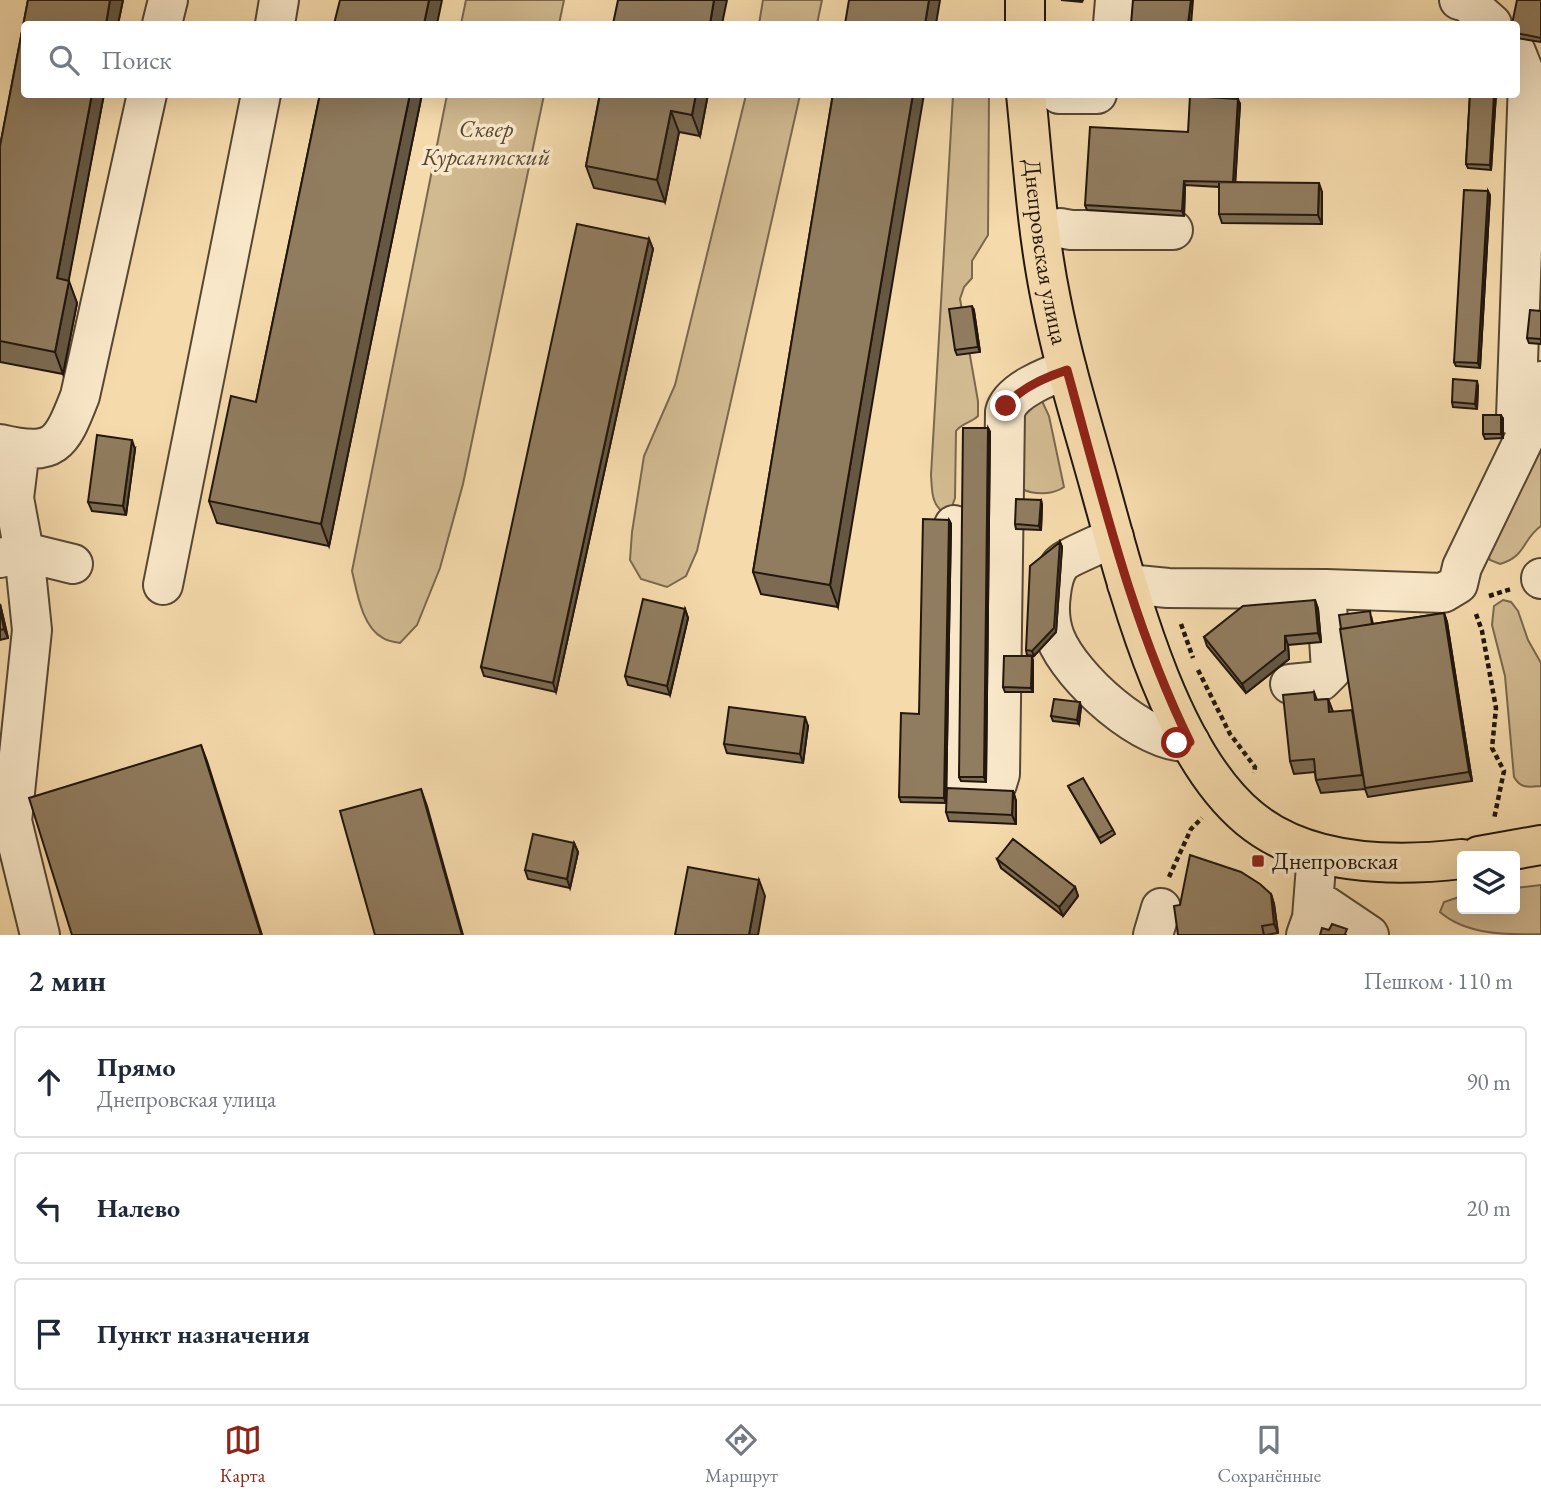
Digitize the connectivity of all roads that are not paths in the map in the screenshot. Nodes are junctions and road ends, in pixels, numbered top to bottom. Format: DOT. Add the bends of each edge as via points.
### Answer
graph roads {
  1 [pos="168,0"];
  2 [pos="279,0"];
  3 [pos="1025,0"];
  4 [pos="1115,0"];
  5 [pos="1459,0"];
  6 [pos="163,21"];
  7 [pos="276,21"];
  8 [pos="1025,21"];
  9 [pos="1113,21"];
  10 [pos="1489,21"];
  11 [pos="1520,60"];
  12 [pos="146,98"];
  13 [pos="260,98"];
  14 [pos="1026,98"];
  15 [pos="1173,230"];
  16 [pos="1040,231"];
  17 [pos="1067,370"];
  18 [pos="1541,381"];
  19 [pos="1533,436"];
  20 [pos="10,447"];
  21 [pos="954,526"];
  22 [pos="1114,537"];
  23 [pos="12,555"];
  24 [pos="73,564"];
  25 [pos="1127,584"];
  26 [pos="163,585"];
  27 [pos="1326,589"];
  28 [pos="1290,684"];
  29 [pos="1190,742"];
  30 [pos="1541,845"];
  31 [pos="1508,851"];
  32 [pos="1317,853"];
  33 [pos="1457,859"];
  34 [pos="1314,898"];
  35 [pos="40,935"];
  36 [pos="1306,935"];
  37 [pos="1369,935"];
  1 -- 6 [label="lane"];
  2 -- 7 [label="lane"];
  3 -- 8 [label="main road"];
  4 -- 9 [label="lane"];
  5 -- 10 [label="lane"];
  11 -- 19 [label="lane" via="1528,82 1516,411 1517,430"];
  12 -- 20 [label="lane" via="80,396 68,427 42,450"];
  13 -- 26 [label="lane"];
  14 -- 16 [label="main road, Днепровская улица"];
  15 -- 16 [label="lane"];
  16 -- 17 [label="main road, Днепровская улица"];
  17 -- 21 [label="lane" via="1040,380 1011,399 1005,412 999,774 991,787 964,789 952,775"];
  17 -- 22 [label="main road, Днепровская улица"];
  18 -- 19 [label="lane" via="1535,386"];
  19 -- 27 [label="lane" via="1462,567 1458,584 1443,593"];
  20 -- 23 [label="lane" via="15,498"];
  22 -- 25 [label="main road, Днепровская улица"];
  22 -- 29 [label="lane" via="1061,563 1052,582 1050,602 1055,637 1066,659 1117,709 1162,738"];
  23 -- 24 [label="lane"];
  23 -- 35 [label="lane" via="32,630 12,821"];
  25 -- 27 [label="lane" via="1168,589"];
  25 -- 29 [label="main road, Днепровская улица" via="1167,694"];
  27 -- 28 [label="lane" via="1331,671 1321,681"];
  29 -- 32 [label="main road, Днепровская улица" via="1207,770 1249,818"];
  30 -- 31 [label="main road, Днепровская улица"];
  32 -- 33 [label="main road, Днепровская улица" via="1376,861"];
  32 -- 34 [label="lane"];
  34 -- 36 [label="lane"];
  34 -- 37 [label="lane"];
}
